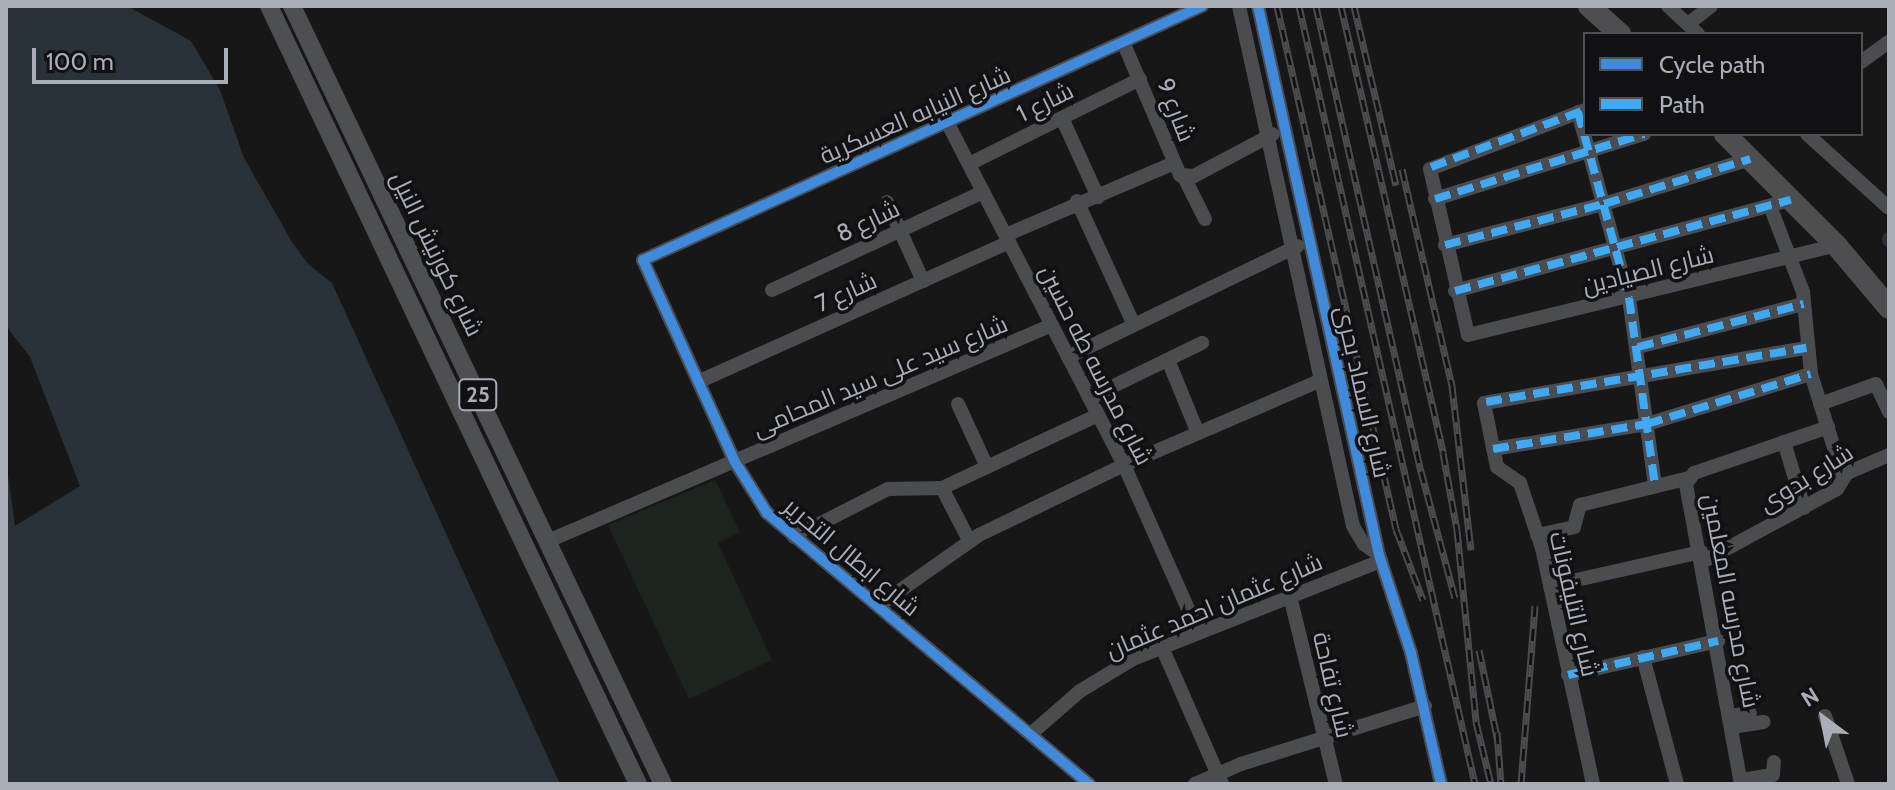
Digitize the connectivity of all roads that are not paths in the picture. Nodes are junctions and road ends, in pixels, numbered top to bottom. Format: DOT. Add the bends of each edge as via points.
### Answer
graph roads {
  1 [pos="269,6"];
  2 [pos="292,6"];
  3 [pos="1202,6"];
  4 [pos="1239,6"];
  5 [pos="1258,6"];
  6 [pos="1589,6"];
  7 [pos="1668,6"];
  8 [pos="1711,6"];
  9 [pos="1693,29"];
  10 [pos="1618,32"];
  11 [pos="1123,42"];
  12 [pos="1889,42"];
  13 [pos="1863,61"];
  14 [pos="1140,79"];
  15 [pos="1582,111"];
  16 [pos="1062,118"];
  17 [pos="947,122"];
  18 [pos="1284,129"];
  19 [pos="1587,136"];
  20 [pos="1639,136"];
  21 [pos="1727,136"];
  22 [pos="1809,136"];
  23 [pos="1267,137"];
  24 [pos="1590,155"];
  25 [pos="1750,159"];
  26 [pos="969,164"];
  27 [pos="1172,164"];
  28 [pos="1184,177"];
  29 [pos="983,192"];
  30 [pos="1098,197"];
  31 [pos="1435,199"];
  32 [pos="1077,201"];
  33 [pos="887,202"];
  34 [pos="1780,203"];
  35 [pos="1604,204"];
  36 [pos="1889,208"];
  37 [pos="1205,219"];
  38 [pos="900,230"];
  39 [pos="1007,239"];
  40 [pos="1307,242"];
  41 [pos="1445,245"];
  42 [pos="1836,245"];
  43 [pos="1290,250"];
  44 [pos="1617,250"];
  45 [pos="1792,256"];
  46 [pos="643,260"];
  47 [pos="923,281"];
  48 [pos="772,290"];
  49 [pos="1455,291"];
  50 [pos="1629,298"];
  51 [pos="1803,304"];
  52 [pos="1889,308"];
  53 [pos="1052,325"];
  54 [pos="1134,325"];
  55 [pos="1202,343"];
  56 [pos="1638,347"];
  57 [pos="1806,348"];
  58 [pos="1068,357"];
  59 [pos="1168,360"];
  60 [pos="1811,374"];
  61 [pos="1643,377"];
  62 [pos="700,381"];
  63 [pos="1319,381"];
  64 [pos="1089,398"];
  65 [pos="958,404"];
  66 [pos="1820,404"];
  67 [pos="1889,412"];
  68 [pos="1098,415"];
  69 [pos="1647,424"];
  70 [pos="1828,427"];
  71 [pos="1198,433"];
  72 [pos="1784,442"];
  73 [pos="1493,449"];
  74 [pos="1889,455"];
  75 [pos="735,462"];
  76 [pos="1124,465"];
  77 [pos="987,467"];
  78 [pos="1843,477"];
  79 [pos="1689,478"];
  80 [pos="1655,486"];
  81 [pos="942,488"];
  82 [pos="1804,508"];
  83 [pos="1537,535"];
  84 [pos="794,537"];
  85 [pos="969,540"];
  86 [pos="548,541"];
  87 [pos="1702,556"];
  88 [pos="1380,558"];
  89 [pos="1550,586"];
  90 [pos="1290,596"];
  91 [pos="878,606"];
  92 [pos="1198,631"];
  93 [pos="1718,641"];
  94 [pos="1161,645"];
  95 [pos="1643,657"];
  96 [pos="1568,675"];
  97 [pos="1425,706"];
  98 [pos="1750,713"];
  99 [pos="1825,716"];
  100 [pos="1732,722"];
  101 [pos="1764,722"];
  102 [pos="1033,732"];
  103 [pos="1322,737"];
  104 [pos="1774,762"];
  105 [pos="1220,779"];
  106 [pos="1741,782"];
  107 [pos="638,784"];
  108 [pos="663,784"];
  109 [pos="1089,784"];
  110 [pos="1195,784"];
  111 [pos="1336,784"];
  112 [pos="1441,784"];
  113 [pos="1593,784"];
  114 [pos="1677,784"];
  115 [pos="1848,784"];
  1 -- 107 [label="main road, شارع كورنيش النيل / 25"];
  2 -- 86 [label="main road, شارع كورنيش النيل / 25"];
  3 -- 11 [label="street, شارع النيابه العسكرية"];
  4 -- 23 [label="street, شارع السماد بحرى"];
  5 -- 18 [label="street, شارع السماد بحرى"];
  6 -- 10 [label="highway"];
  7 -- 9 [label="street"];
  8 -- 9 [label="street"];
  11 -- 14 [label="street, شارع 9"];
  11 -- 17 [label="street, شارع النيابه العسكرية"];
  12 -- 13 [label="street"];
  14 -- 16 [label="street, شارع 1"];
  14 -- 27 [label="street, شارع 9" via="1158,113"];
  15 -- 31 [label="street" via="1431,167"];
  16 -- 26 [label="street, شارع 1"];
  16 -- 30 [label="street"];
  17 -- 26 [label="street, شارع مدرسه طه حسين"];
  17 -- 46 [label="street, شارع النيابه العسكرية"];
  18 -- 23 [label="street, شارع 9"];
  18 -- 40 [label="street, شارع السماد بحرى"];
  19 -- 24 [label="street"];
  20 -- 24 [label="street"];
  21 -- 25 [label="highway"];
  22 -- 36 [label="street"];
  23 -- 28 [label="street, شارع 9"];
  23 -- 43 [label="street, شارع السماد بحرى"];
  24 -- 31 [label="street"];
  24 -- 35 [label="street"];
  25 -- 34 [label="highway"];
  25 -- 35 [label="street"];
  26 -- 29 [label="street, شارع مدرسه طه حسين"];
  27 -- 28 [label="street, شارع 9"];
  27 -- 30 [label="street, شارع 7"];
  28 -- 37 [label="street"];
  29 -- 38 [label="street, شارع 8"];
  29 -- 39 [label="street, شارع مدرسه طه حسين"];
  30 -- 32 [label="street, شارع 7"];
  31 -- 41 [label="street"];
  32 -- 39 [label="street, شارع 7"];
  32 -- 54 [label="street"];
  33 -- 38 [label="street"];
  34 -- 42 [label="highway"];
  34 -- 44 [label="street"];
  34 -- 45 [label="street"];
  35 -- 41 [label="street"];
  35 -- 44 [label="street"];
  38 -- 47 [label="street"];
  38 -- 48 [label="street, شارع 8"];
  39 -- 47 [label="street, شارع 7"];
  39 -- 53 [label="street, شارع مدرسه طه حسين"];
  40 -- 43 [label="street"];
  40 -- 88 [label="street, شارع السماد بحرى"];
  41 -- 49 [label="street"];
  42 -- 45 [label="street, شارع الصيادين"];
  42 -- 52 [label="highway"];
  43 -- 54 [label="street"];
  43 -- 63 [label="street, شارع السماد بحرى"];
  44 -- 49 [label="street"];
  44 -- 50 [label="street"];
  45 -- 50 [label="street, شارع الصيادين"];
  45 -- 51 [label="street"];
  46 -- 62 [label="street, شارع ابطال التحرير"];
  47 -- 62 [label="street, شارع 7"];
  49 -- 50 [label="street, شارع الصيادين" via="1465,333 1470,335"];
  50 -- 56 [label="street"];
  51 -- 56 [label="street"];
  51 -- 57 [label="street"];
  53 -- 58 [label="street, شارع مدرسه طه حسين"];
  53 -- 75 [label="street, شارع سيد على سيد المحامى"];
  54 -- 58 [label="street"];
  55 -- 59 [label="street"];
  56 -- 61 [label="street"];
  57 -- 60 [label="street"];
  57 -- 61 [label="street"];
  58 -- 64 [label="street, شارع مدرسه طه حسين"];
  59 -- 64 [label="street"];
  59 -- 71 [label="street"];
  60 -- 66 [label="street"];
  60 -- 69 [label="street"];
  61 -- 69 [label="street"];
  61 -- 73 [label="street, شارع التليفونات" via="1486,402"];
  62 -- 75 [label="street, شارع ابطال التحرير"];
  63 -- 71 [label="street"];
  63 -- 88 [label="street, شارع السماد بحرى" via="1353,526"];
  64 -- 68 [label="street, شارع مدرسه طه حسين"];
  65 -- 77 [label="street"];
  66 -- 67 [label="street" via="1876,384"];
  66 -- 70 [label="street"];
  68 -- 76 [label="street, شارع مدرسه طه حسين"];
  68 -- 77 [label="street"];
  69 -- 73 [label="street"];
  69 -- 80 [label="street"];
  70 -- 72 [label="street, شارع مدرسه المعلمين"];
  70 -- 78 [label="street"];
  71 -- 76 [label="street"];
  72 -- 79 [label="street, شارع مدرسه المعلمين"];
  72 -- 82 [label="street"];
  73 -- 83 [label="street, شارع التليفونات" via="1500,471 1520,483"];
  74 -- 78 [label="street, شارع بدوى"];
  75 -- 84 [label="street, شارع ابطال التحرير" via="760,504"];
  75 -- 86 [label="street, شارع سيد على سيد المحامى"];
  76 -- 85 [label="street"];
  76 -- 92 [label="street, شارع مدرسه طه حسين"];
  77 -- 81 [label="street"];
  78 -- 82 [label="street, شارع بدوى" via="1837,489"];
  79 -- 80 [label="street"];
  79 -- 87 [label="street, شارع مدرسه المعلمين"];
  80 -- 83 [label="street" via="1580,505 1574,527"];
  81 -- 84 [label="street" via="888,489"];
  81 -- 85 [label="street"];
  82 -- 87 [label="street, شارع بدوى"];
  83 -- 89 [label="street, شارع التليفونات"];
  84 -- 91 [label="street, شارع ابطال التحرير"];
  85 -- 91 [label="street"];
  86 -- 108 [label="main road, شارع كورنيش النيل / 25"];
  87 -- 89 [label="street, شارع بدوى"];
  87 -- 93 [label="street, شارع مدرسه المعلمين"];
  88 -- 90 [label="street, شارع عثمان احمد عثمان"];
  88 -- 97 [label="street, شارع السماد بحرى"];
  89 -- 96 [label="street, شارع التليفونات"];
  90 -- 92 [label="street, شارع عثمان احمد عثمان"];
  90 -- 103 [label="street, شارع تفاحة"];
  91 -- 102 [label="street, شارع ابطال التحرير"];
  92 -- 94 [label="street, شارع عثمان احمد عثمان"];
  93 -- 95 [label="street"];
  93 -- 100 [label="street, شارع مدرسه المعلمين"];
  94 -- 102 [label="street, شارع عثمان احمد عثمان" via="1093,682"];
  94 -- 105 [label="street"];
  95 -- 96 [label="street"];
  95 -- 114 [label="street"];
  96 -- 113 [label="street, شارع التليفونات"];
  97 -- 103 [label="street"];
  97 -- 112 [label="street, شارع السماد بحرى"];
  98 -- 100 [label="street"];
  99 -- 115 [label="street"];
  100 -- 101 [label="street"];
  100 -- 106 [label="street, شارع مدرسه المعلمين"];
  102 -- 109 [label="street, شارع ابطال التحرير"];
  103 -- 105 [label="street"];
  103 -- 111 [label="street, شارع تفاحة"];
  104 -- 106 [label="street" via="1773,775"];
  105 -- 110 [label="street"];
}
